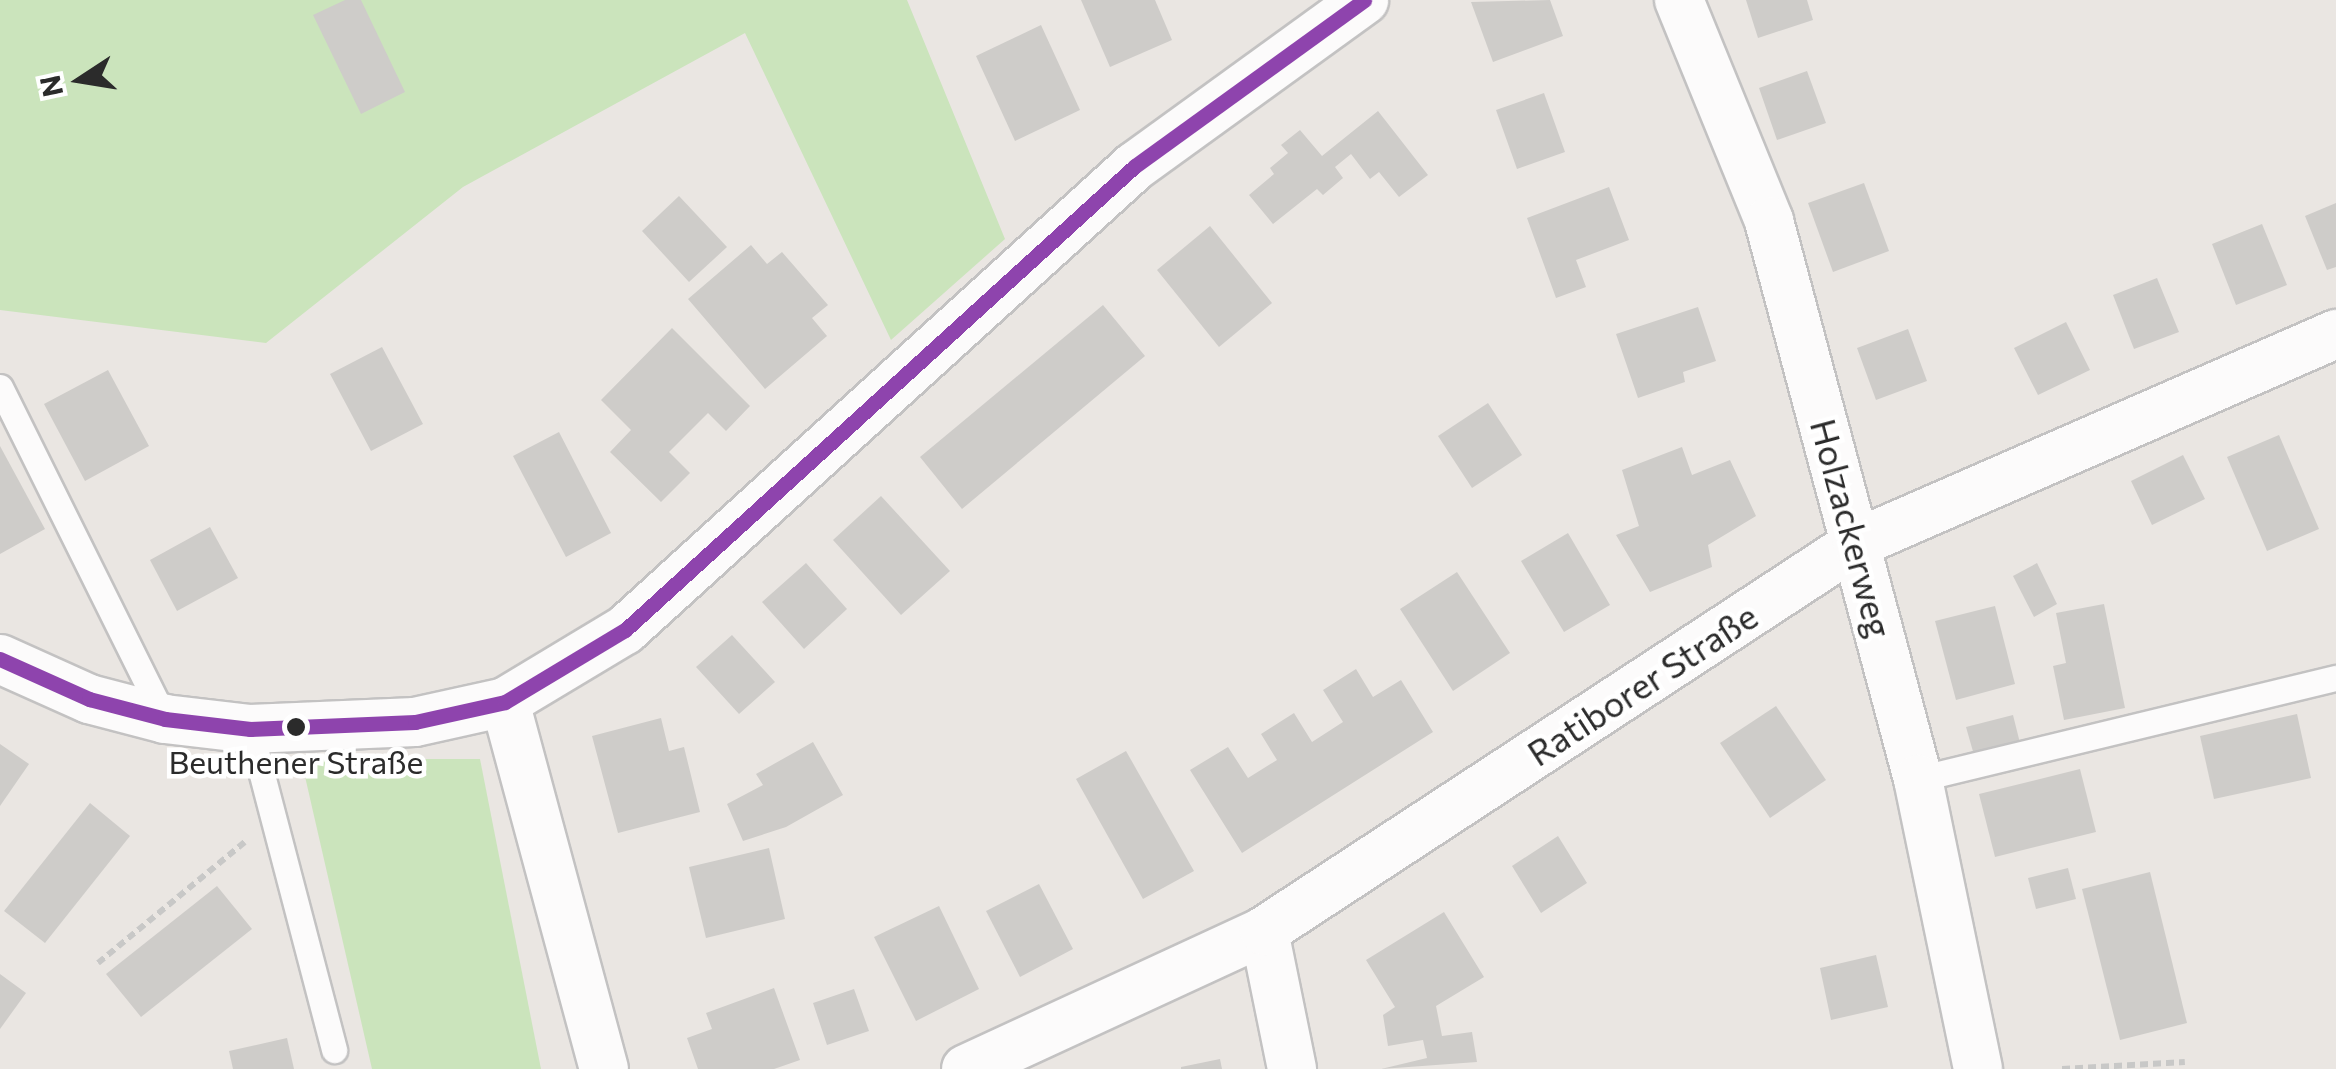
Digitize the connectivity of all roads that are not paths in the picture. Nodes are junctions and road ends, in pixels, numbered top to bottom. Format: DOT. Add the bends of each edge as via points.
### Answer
graph roads {
  1 [pos="1364,0"];
  2 [pos="1679,0"];
  3 [pos="2336,334"];
  4 [pos="0,387"];
  5 [pos="1857,543"];
  6 [pos="0,658"];
  7 [pos="2336,678"];
  8 [pos="505,702"];
  9 [pos="165,720"];
  10 [pos="250,729"];
  11 [pos="1918,779"];
  12 [pos="1264,931"];
  13 [pos="334,1050"];
  14 [pos="604,1069"];
  15 [pos="966,1069"];
  16 [pos="1292,1069"];
  17 [pos="1978,1069"];
  1 -- 8 [label="street" via="1135,166 625,630"];
  2 -- 5 [label="street, Holzackerweg" via="1769,221"];
  3 -- 5 [label="street, Ratiborer Straße"];
  4 -- 9 [label="lane"];
  5 -- 11 [label="street, Holzackerweg"];
  5 -- 12 [label="street, Ratiborer Straße"];
  6 -- 9 [label="street" via="89,699"];
  7 -- 11 [label="lane"];
  8 -- 10 [label="street" via="415,722"];
  8 -- 14 [label="street"];
  9 -- 10 [label="street"];
  10 -- 13 [label="lane"];
  11 -- 17 [label="street, Holzackerweg"];
  12 -- 15 [label="street, Ratiborer Straße"];
  12 -- 16 [label="street"];
}
